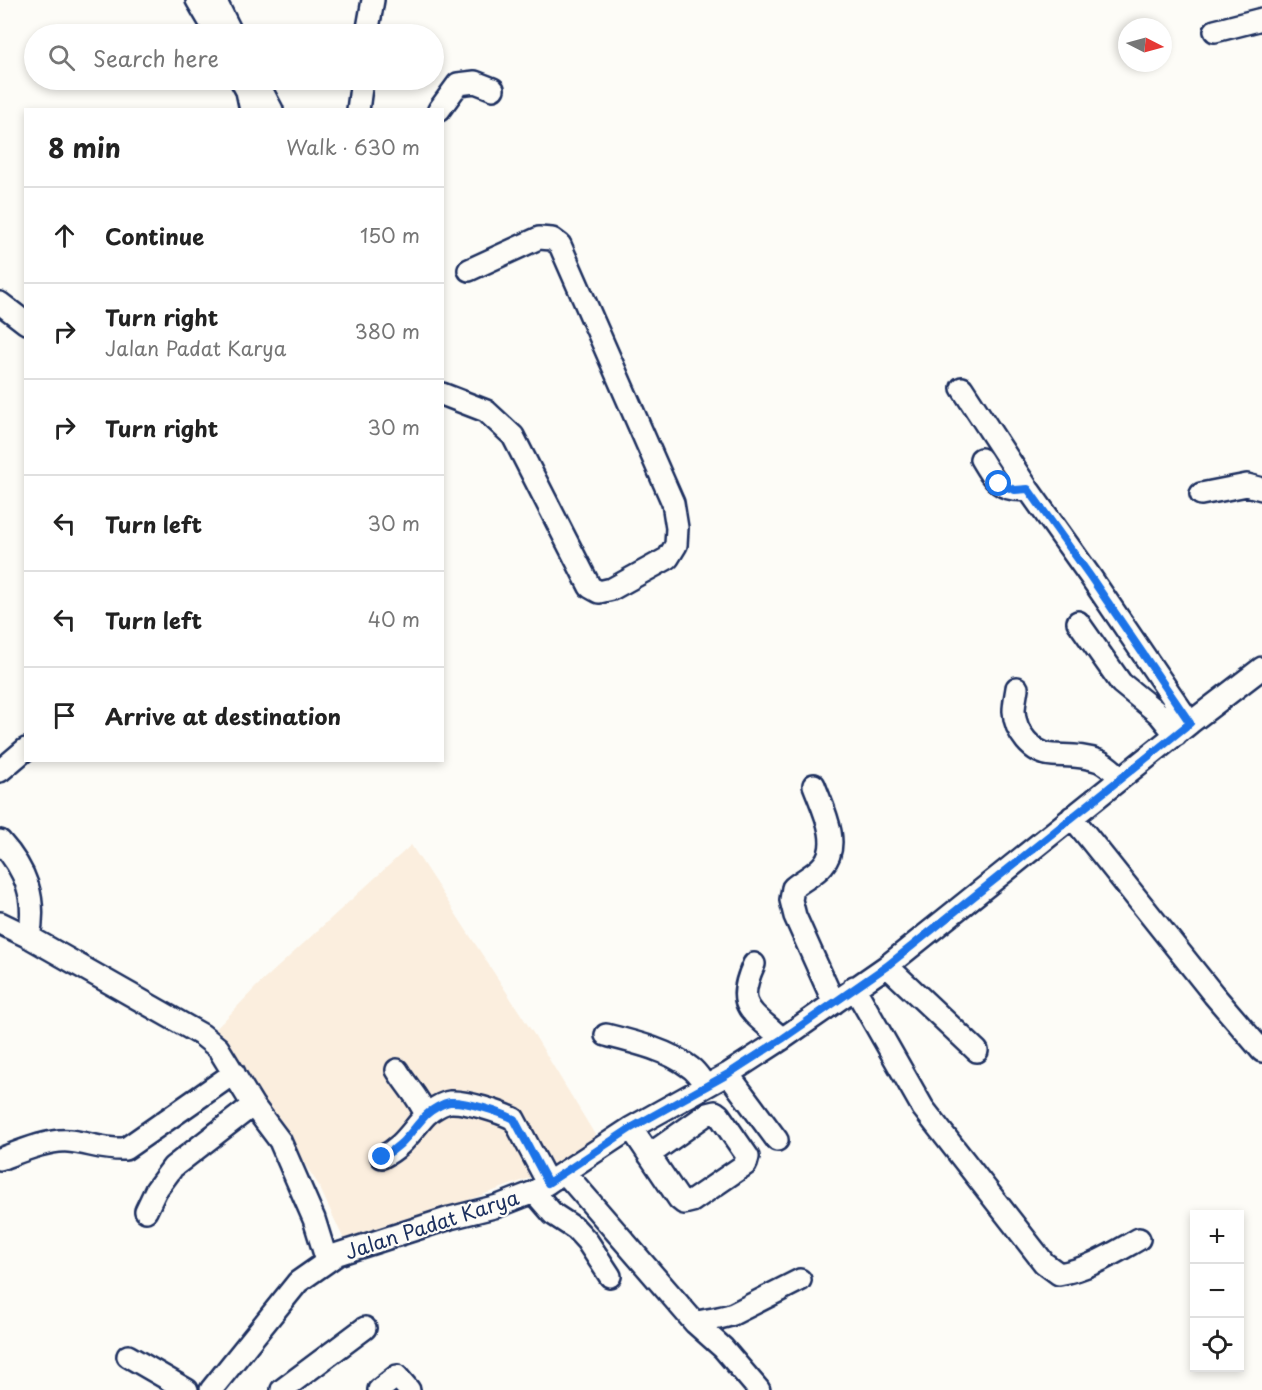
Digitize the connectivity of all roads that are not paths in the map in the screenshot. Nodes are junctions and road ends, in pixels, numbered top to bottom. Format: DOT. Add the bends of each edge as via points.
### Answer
graph roads {
  1 [pos="197,0"];
  2 [pos="215,0"];
  3 [pos="373,0"];
  4 [pos="1262,19"];
  5 [pos="211,24"];
  6 [pos="227,24"];
  7 [pos="369,24"];
  8 [pos="1215,31"];
  9 [pos="493,89"];
  10 [pos="246,90"];
  11 [pos="261,90"];
  12 [pos="361,90"];
  13 [pos="251,108"];
  14 [pos="271,108"];
  15 [pos="358,108"];
  16 [pos="440,108"];
  17 [pos="469,270"];
  18 [pos="0,303"];
  19 [pos="24,321"];
  20 [pos="962,388"];
  21 [pos="444,395"];
  22 [pos="981,459"];
  23 [pos="1028,489"];
  24 [pos="1262,489"];
  25 [pos="1201,494"];
  26 [pos="1078,622"];
  27 [pos="1262,668"];
  28 [pos="1017,688"];
  29 [pos="1183,729"];
  30 [pos="24,751"];
  31 [pos="0,771"];
  32 [pos="1121,778"];
  33 [pos="814,785"];
  34 [pos="1072,817"];
  35 [pos="0,841"];
  36 [pos="0,923"];
  37 [pos="29,937"];
  38 [pos="754,964"];
  39 [pos="887,966"];
  40 [pos="854,987"];
  41 [pos="834,1003"];
  42 [pos="606,1035"];
  43 [pos="782,1039"];
  44 [pos="977,1051"];
  45 [pos="1262,1051"];
  46 [pos="397,1070"];
  47 [pos="234,1073"];
  48 [pos="728,1074"];
  49 [pos="706,1086"];
  50 [pos="253,1105"];
  51 [pos="426,1115"];
  52 [pos="631,1128"];
  53 [pos="777,1140"];
  54 [pos="650,1155"];
  55 [pos="382,1157"];
  56 [pos="0,1159"];
  57 [pos="549,1182"];
  58 [pos="146,1211"];
  59 [pos="1139,1239"];
  60 [pos="327,1261"];
  61 [pos="610,1276"];
  62 [pos="800,1280"];
  63 [pos="695,1323"];
  64 [pos="365,1328"];
  65 [pos="128,1356"];
  66 [pos="213,1389"];
  67 [pos="187,1390"];
  68 [pos="282,1390"];
  69 [pos="379,1390"];
  70 [pos="409,1390"];
  71 [pos="759,1390"];
  1 -- 5 [label="street"];
  2 -- 6 [label="street"];
  3 -- 7 [label="street"];
  4 -- 8 [label="street"];
  9 -- 16 [label="street" via="474,82 458,84"];
  10 -- 13 [label="street"];
  11 -- 14 [label="street"];
  12 -- 15 [label="street"];
  17 -- 21 [label="street" via="539,238 552,239 560,245 673,503 676,545 669,558 612,590 599,592 590,587 513,436 486,411"];
  18 -- 19 [label="street"];
  20 -- 23 [label="street"];
  22 -- 23 [label="street" via="1004,488"];
  23 -- 29 [label="street" via="1090,576"];
  24 -- 25 [label="street" via="1247,485"];
  26 -- 29 [label="street" via="1121,683"];
  27 -- 29 [label="street, Jalan Padat Karya"];
  28 -- 32 [label="street" via="1017,727 1028,744 1051,755 1077,755 1101,761"];
  29 -- 32 [label="street, Jalan Padat Karya"];
  30 -- 31 [label="street"];
  32 -- 34 [label="street, Jalan Padat Karya"];
  33 -- 41 [label="street" via="828,824 831,848 824,865 793,888 791,900"];
  34 -- 39 [label="street, Jalan Padat Karya"];
  34 -- 45 [label="street"];
  35 -- 37 [label="street" via="26,878 33,917"];
  36 -- 37 [label="street"];
  37 -- 47 [label="street" via="202,1035 218,1048"];
  38 -- 43 [label="street" via="744,999"];
  39 -- 40 [label="street, Jalan Padat Karya"];
  39 -- 44 [label="street"];
  40 -- 41 [label="street, Jalan Padat Karya"];
  40 -- 59 [label="street" via="923,1108 1044,1263 1059,1274 1072,1272"];
  41 -- 43 [label="street, Jalan Padat Karya"];
  42 -- 49 [label="street" via="636,1043 692,1068"];
  43 -- 48 [label="street, Jalan Padat Karya"];
  46 -- 51 [label="street" via="419,1098"];
  47 -- 50 [label="street"];
  47 -- 56 [label="street" via="125,1149 110,1150 67,1140"];
  48 -- 49 [label="street, Jalan Padat Karya"];
  48 -- 53 [label="street"];
  49 -- 52 [label="street, Jalan Padat Karya"];
  50 -- 58 [label="street" via="173,1167"];
  50 -- 60 [label="street" via="280,1141 314,1219"];
  51 -- 55 [label="street" via="405,1141"];
  51 -- 57 [label="street" via="450,1102 514,1119"];
  52 -- 54 [label="street"];
  52 -- 57 [label="street, Jalan Padat Karya"];
  54 -- 54 [label="street" via="684,1203 692,1202 746,1164 748,1157 715,1112"];
  57 -- 60 [label="street, Jalan Padat Karya" via="498,1206 338,1254"];
  57 -- 61 [label="street" via="553,1214 582,1235"];
  57 -- 63 [label="street"];
  60 -- 66 [label="street, Jalan Padat Karya" via="292,1288"];
  62 -- 63 [label="street" via="722,1319"];
  63 -- 71 [label="street"];
  64 -- 68 [label="street"];
  65 -- 67 [label="street"];
  69 -- 70 [label="street" via="397,1376"];
}
